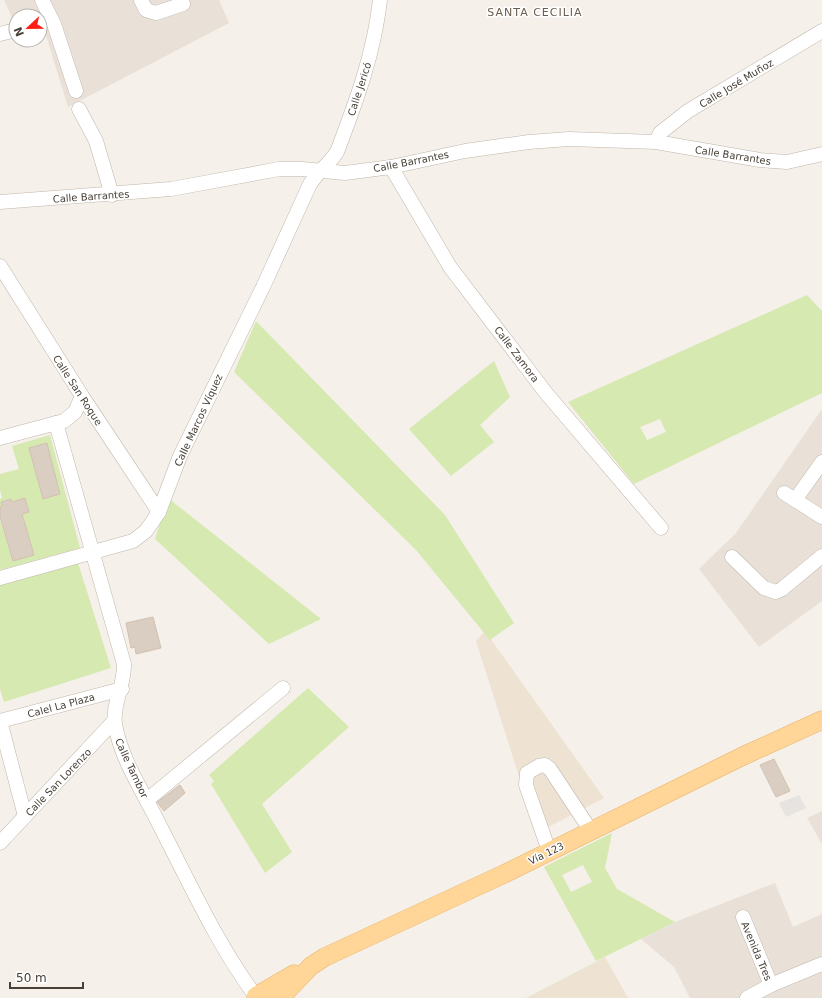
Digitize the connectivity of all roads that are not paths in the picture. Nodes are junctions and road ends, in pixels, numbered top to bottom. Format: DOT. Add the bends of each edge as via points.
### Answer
graph roads {
  1 [pos="42,0"];
  2 [pos="141,0"];
  3 [pos="380,0"];
  4 [pos="183,4"];
  5 [pos="822,31"];
  6 [pos="76,90"];
  7 [pos="78,109"];
  8 [pos="656,142"];
  9 [pos="822,154"];
  10 [pos="391,167"];
  11 [pos="319,170"];
  12 [pos="112,195"];
  13 [pos="0,202"];
  14 [pos="0,266"];
  15 [pos="82,396"];
  16 [pos="56,423"];
  17 [pos="0,438"];
  18 [pos="822,462"];
  19 [pos="158,512"];
  20 [pos="822,517"];
  21 [pos="661,528"];
  22 [pos="92,552"];
  23 [pos="822,556"];
  24 [pos="732,557"];
  25 [pos="0,578"];
  26 [pos="283,688"];
  27 [pos="122,689"];
  28 [pos="822,720"];
  29 [pos="0,721"];
  30 [pos="114,721"];
  31 [pos="147,800"];
  32 [pos="25,816"];
  33 [pos="591,831"];
  34 [pos="0,843"];
  35 [pos="549,851"];
  36 [pos="743,917"];
  37 [pos="822,964"];
  38 [pos="311,966"];
  39 [pos="771,985"];
  40 [pos="256,997"];
  41 [pos="280,998"];
  42 [pos="293,998"];
  43 [pos="747,998"];
  1 -- 6 [label="street" via="54,24"];
  2 -- 4 [label="street" via="146,10 156,13"];
  3 -- 11 [label="street, Calle Jericó" via="377,28 361,89 337,152 331,161"];
  5 -- 8 [label="street, Calle José Muñoz" via="688,111 660,133"];
  7 -- 12 [label="street" via="96,141"];
  8 -- 9 [label="street, Calle Barrantes" via="760,160 787,162"];
  8 -- 10 [label="street, Calle Barrantes" via="569,139 529,142 465,151"];
  10 -- 11 [label="street, Calle Barrantes" via="345,173"];
  10 -- 21 [label="street, Calle Zamora" via="450,267 546,393"];
  11 -- 12 [label="street, Calle Barrantes" via="279,169 171,189"];
  11 -- 19 [label="street, Calle Marcos Víquez" via="180,456"];
  12 -- 13 [label="street, Calle Barrantes"];
  14 -- 15 [label="street, Calle San Roque"];
  15 -- 16 [label="street" via="75,412 64,421"];
  15 -- 19 [label="street, Calle San Roque"];
  16 -- 17 [label="street"];
  16 -- 22 [label="street, Calle Tambor"];
  18 -- 20 [label="street" via="790,496"];
  19 -- 22 [label="street, Calle Marcos Víquez" via="140,537"];
  22 -- 25 [label="street, Calle Marcos Víquez"];
  22 -- 27 [label="street, Calle Tambor" via="124,664"];
  23 -- 24 [label="street" via="776,592 764,588"];
  26 -- 31 [label="street"];
  27 -- 29 [label="street, Calel La Plaza"];
  27 -- 30 [label="street, Calle Tambor"];
  28 -- 33 [label="main road, Vía 123"];
  29 -- 32 [label="street"];
  30 -- 31 [label="street, Calle Tambor" via="118,740"];
  30 -- 32 [label="street, Calle San Lorenzo"];
  31 -- 40 [label="street, Calle Tambor" via="202,906"];
  32 -- 34 [label="street, Calle San Lorenzo"];
  33 -- 35 [label="main road, Vía 123"];
  33 -- 35 [label="street" via="550,769 545,765 532,769 527,773 526,785"];
  35 -- 38 [label="main road, Vía 123" via="343,948"];
  36 -- 39 [label="street, Avenida Tres"];
  37 -- 39 [label="street"];
  38 -- 40 [label="main road"];
  38 -- 41 [label="main road, Vía 123"];
  38 -- 42 [label="main road" via="298,984"];
  39 -- 43 [label="street"];
}
